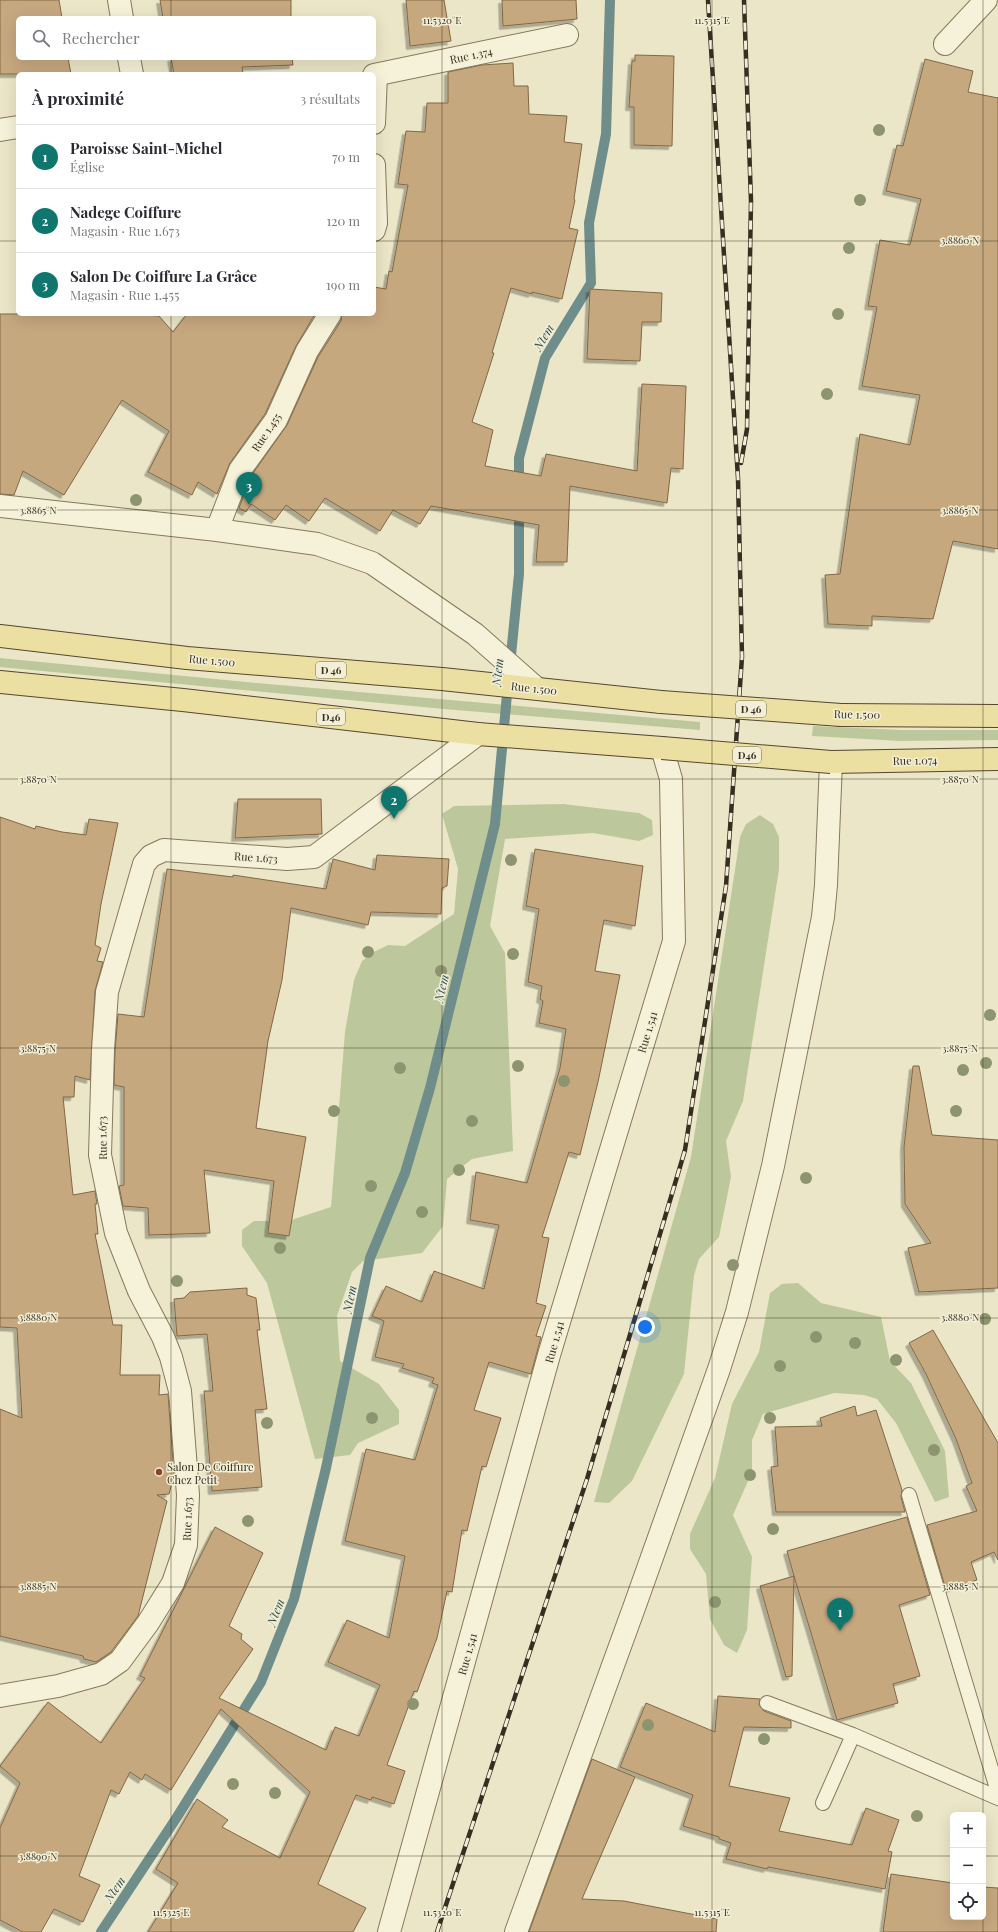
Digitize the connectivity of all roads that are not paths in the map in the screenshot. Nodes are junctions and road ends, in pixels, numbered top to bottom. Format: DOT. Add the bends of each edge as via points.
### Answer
graph roads {
  1 [pos="119,0"];
  2 [pos="986,0"];
  3 [pos="122,16"];
  4 [pos="567,35"];
  5 [pos="945,44"];
  6 [pos="129,60"];
  7 [pos="132,72"];
  8 [pos="376,75"];
  9 [pos="16,127"];
  10 [pos="0,130"];
  11 [pos="329,316"];
  12 [pos="0,506"];
  13 [pos="217,530"];
  14 [pos="0,636"];
  15 [pos="0,682"];
  16 [pos="536,688"];
  17 [pos="998,716"];
  18 [pos="478,734"];
  19 [pos="662,748"];
  20 [pos="998,759"];
  21 [pos="831,762"];
  22 [pos="909,1495"];
  23 [pos="0,1696"];
  24 [pos="767,1703"];
  25 [pos="853,1735"];
  26 [pos="998,1792"];
  27 [pos="998,1798"];
  28 [pos="823,1803"];
  29 [pos="389,1932"];
  30 [pos="516,1932"];
  1 -- 3 [label="street"];
  2 -- 5 [label="street"];
  4 -- 8 [label="street, Rue 1.374"];
  6 -- 7 [label="street"];
  9 -- 10 [label="street"];
  11 -- 13 [label="street, Rue 1.455" via="307,351 276,420 240,470"];
  12 -- 13 [label="street"];
  13 -- 16 [label="street" via="318,544 372,563 475,634"];
  14 -- 16 [label="main road, Rue 1.500 / D 46" via="187,658"];
  15 -- 18 [label="main road, D46"];
  16 -- 17 [label="main road, Rue 1.500 / D 46, bridge" via="661,702 841,715"];
  18 -- 19 [label="main road, D46"];
  18 -- 23 [label="street, Rue 1.673" via="314,857 287,859 164,850 151,856 144,864 107,992 100,1154 116,1233 139,1291 172,1358 180,1391 188,1495 186,1545 173,1582 148,1623 120,1661 101,1674 58,1686"];
  19 -- 21 [label="main road, D46, bridge"];
  19 -- 29 [label="street, Rue 1.541" via="671,779 674,941 549,1355"];
  20 -- 21 [label="main road, Rue 1.074 / D46"];
  21 -- 30 [label="street" via="823,917 773,1166 737,1312 635,1605"];
  22 -- 26 [label="lane"];
  24 -- 25 [label="lane"];
  25 -- 27 [label="lane"];
  25 -- 28 [label="lane"];
}
